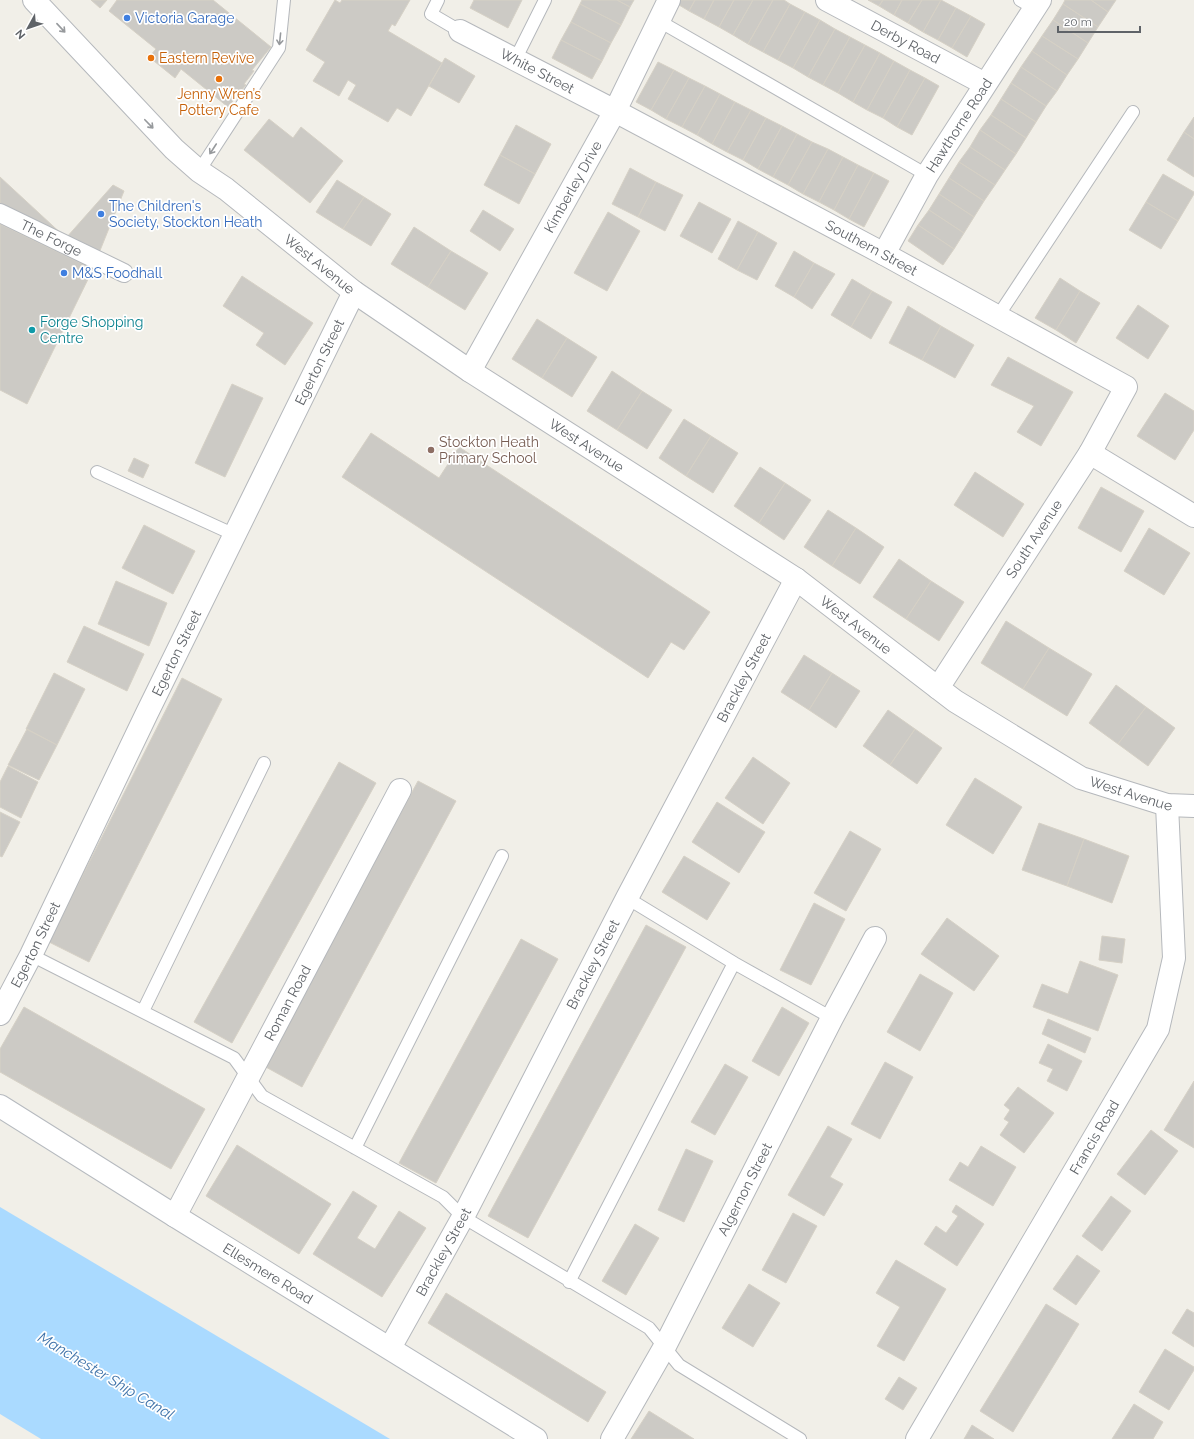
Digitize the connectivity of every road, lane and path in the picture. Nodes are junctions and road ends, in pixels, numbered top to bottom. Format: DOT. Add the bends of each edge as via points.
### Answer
graph roads {
  1 [pos="284,0"];
  2 [pos="438,0"];
  3 [pos="545,0"];
  4 [pos="669,0"];
  5 [pos="827,0"];
  6 [pos="36,1"];
  7 [pos="1031,3"];
  8 [pos="659,21"];
  9 [pos="460,31"];
  10 [pos="515,60"];
  11 [pos="985,84"];
  12 [pos="615,111"];
  13 [pos="1133,112"];
  14 [pos="199,171"];
  15 [pos="927,175"];
  16 [pos="0,213"];
  17 [pos="884,254"];
  18 [pos="124,273"];
  19 [pos="354,292"];
  20 [pos="998,316"];
  21 [pos="470,371"];
  22 [pos="1126,387"];
  23 [pos="1090,453"];
  24 [pos="97,472"];
  25 [pos="1194,516"];
  26 [pos="234,535"];
  27 [pos="796,579"];
  28 [pos="938,688"];
  29 [pos="264,763"];
  30 [pos="400,790"];
  31 [pos="1167,805"];
  32 [pos="1194,806"];
  33 [pos="502,856"];
  34 [pos="627,898"];
  35 [pos="875,938"];
  36 [pos="31,955"];
  37 [pos="734,963"];
  38 [pos="143,1011"];
  39 [pos="0,1014"];
  40 [pos="832,1018"];
  41 [pos="249,1078"];
  42 [pos="0,1106"];
  43 [pos="355,1148"];
  44 [pos="175,1216"];
  45 [pos="464,1217"];
  46 [pos="569,1282"];
  47 [pos="390,1348"];
  48 [pos="664,1348"];
  49 [pos="536,1439"];
  50 [pos="612,1439"];
  51 [pos="800,1439"];
  52 [pos="916,1439"];
  1 -- 14 [label="lane, one-way" via="279,48"];
  2 -- 9 [label="lane" via="431,14"];
  3 -- 10 [label="lane"];
  4 -- 8 [label="street, Kimberley Drive"];
  5 -- 11 [label="street, Derby Road"];
  6 -- 14 [label="street, West Avenue, one-way" via="145,119"];
  7 -- 11 [label="street, Hawthorne Road"];
  8 -- 12 [label="street, Kimberley Drive"];
  8 -- 15 [label="lane"];
  9 -- 10 [label="street, White Street"];
  10 -- 12 [label="street, White Street"];
  11 -- 15 [label="street, Hawthorne Road"];
  12 -- 17 [label="street, Southern Street"];
  12 -- 21 [label="street, Kimberley Drive"];
  13 -- 20 [label="lane"];
  14 -- 19 [label="street, West Avenue" via="226,189"];
  15 -- 17 [label="street, Hawthorne Road"];
  16 -- 18 [label="street, The Forge"];
  17 -- 20 [label="street, Southern Street"];
  19 -- 21 [label="street, West Avenue"];
  19 -- 26 [label="street, Egerton Street"];
  20 -- 22 [label="street, Southern Street"];
  21 -- 27 [label="street, West Avenue"];
  22 -- 23 [label="street, South Avenue"];
  23 -- 25 [label="street"];
  23 -- 28 [label="street, South Avenue"];
  24 -- 26 [label="lane"];
  26 -- 36 [label="street, Egerton Street"];
  27 -- 28 [label="street, West Avenue"];
  27 -- 34 [label="street, Brackley Street"];
  28 -- 31 [label="street, West Avenue" via="1081,778"];
  29 -- 38 [label="lane"];
  30 -- 41 [label="street, Roman Road"];
  31 -- 32 [label="street, West Avenue"];
  31 -- 52 [label="street, Francis Road" via="1174,958 1158,1029"];
  33 -- 43 [label="lane"];
  34 -- 37 [label="lane"];
  34 -- 45 [label="street, Brackley Street"];
  35 -- 40 [label="street, Algernon Street"];
  36 -- 38 [label="lane"];
  36 -- 39 [label="street, Egerton Street"];
  37 -- 40 [label="lane"];
  37 -- 46 [label="lane"];
  38 -- 41 [label="lane" via="234,1058"];
  40 -- 48 [label="street, Algernon Street"];
  41 -- 43 [label="lane" via="262,1096"];
  41 -- 44 [label="street, Roman Road"];
  42 -- 44 [label="street, Ellesmere Road"];
  43 -- 45 [label="lane" via="443,1197"];
  44 -- 47 [label="street, Ellesmere Road"];
  45 -- 46 [label="lane"];
  45 -- 47 [label="street, Brackley Street"];
  46 -- 48 [label="lane" via="649,1328"];
  47 -- 49 [label="street, Ellesmere Road"];
  48 -- 50 [label="street, Algernon Street"];
  48 -- 51 [label="lane" via="679,1365"];
}
